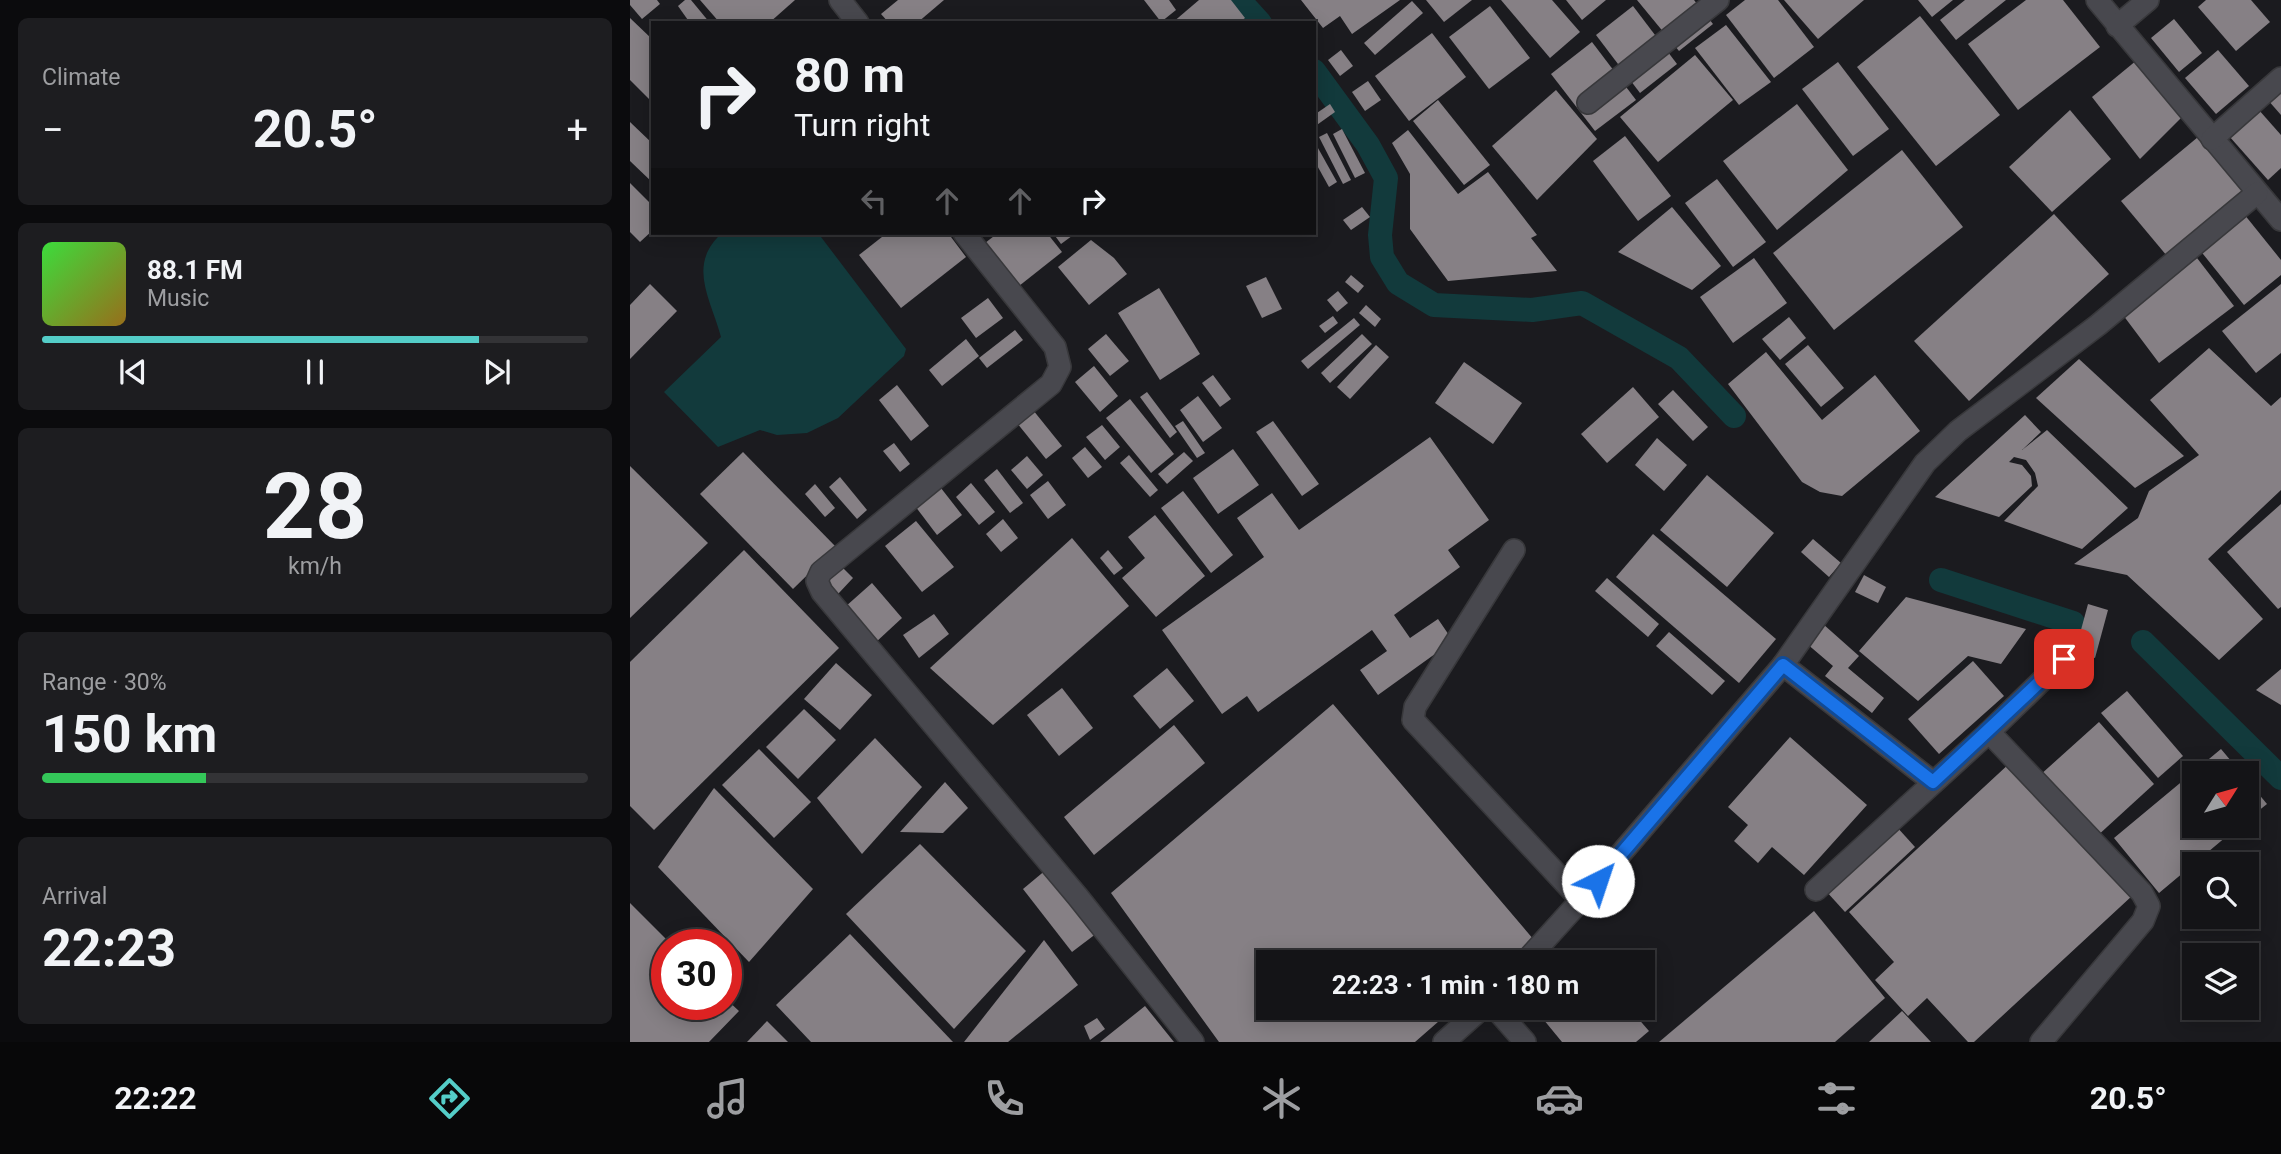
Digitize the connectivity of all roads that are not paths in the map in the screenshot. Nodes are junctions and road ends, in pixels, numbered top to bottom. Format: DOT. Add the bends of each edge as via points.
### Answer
graph roads {
  1 [pos="839,0"];
  2 [pos="1718,0"];
  3 [pos="2097,0"];
  4 [pos="2148,0"];
  5 [pos="857,21"];
  6 [pos="2117,26"];
  7 [pos="2281,78"];
  8 [pos="1588,103"];
  9 [pos="2212,139"];
  10 [pos="2258,193"];
  11 [pos="2281,220"];
  12 [pos="966,235"];
  13 [pos="1514,550"];
  14 [pos="2064,659"];
  15 [pos="1783,665"];
  16 [pos="1989,732"];
  17 [pos="1933,782"];
  18 [pos="1816,890"];
  19 [pos="1581,900"];
  20 [pos="1536,950"];
  21 [pos="1469,1020"];
  22 [pos="1506,1020"];
  23 [pos="1193,1042"];
  24 [pos="1444,1042"];
  25 [pos="1525,1042"];
  26 [pos="2041,1042"];
  1 -- 5 [label="street"];
  2 -- 8 [label="street"];
  3 -- 6 [label="street"];
  4 -- 6 [label="street"];
  6 -- 9 [label="street"];
  7 -- 9 [label="street"];
  9 -- 10 [label="street"];
  10 -- 11 [label="street"];
  10 -- 15 [label="street" via="2098,325 1958,431 1925,463"];
  12 -- 23 [label="street" via="1055,347 1060,367 1051,384 821,572 817,581"];
  13 -- 19 [label="street" via="1415,708 1413,720"];
  14 -- 16 [label="street"];
  15 -- 17 [label="street"];
  15 -- 19 [label="street"];
  16 -- 17 [label="street"];
  16 -- 26 [label="street" via="2142,893 2149,906 2143,921"];
  17 -- 18 [label="street"];
  19 -- 20 [label="street"];
  21 -- 24 [label="street"];
  22 -- 25 [label="street"];
}
